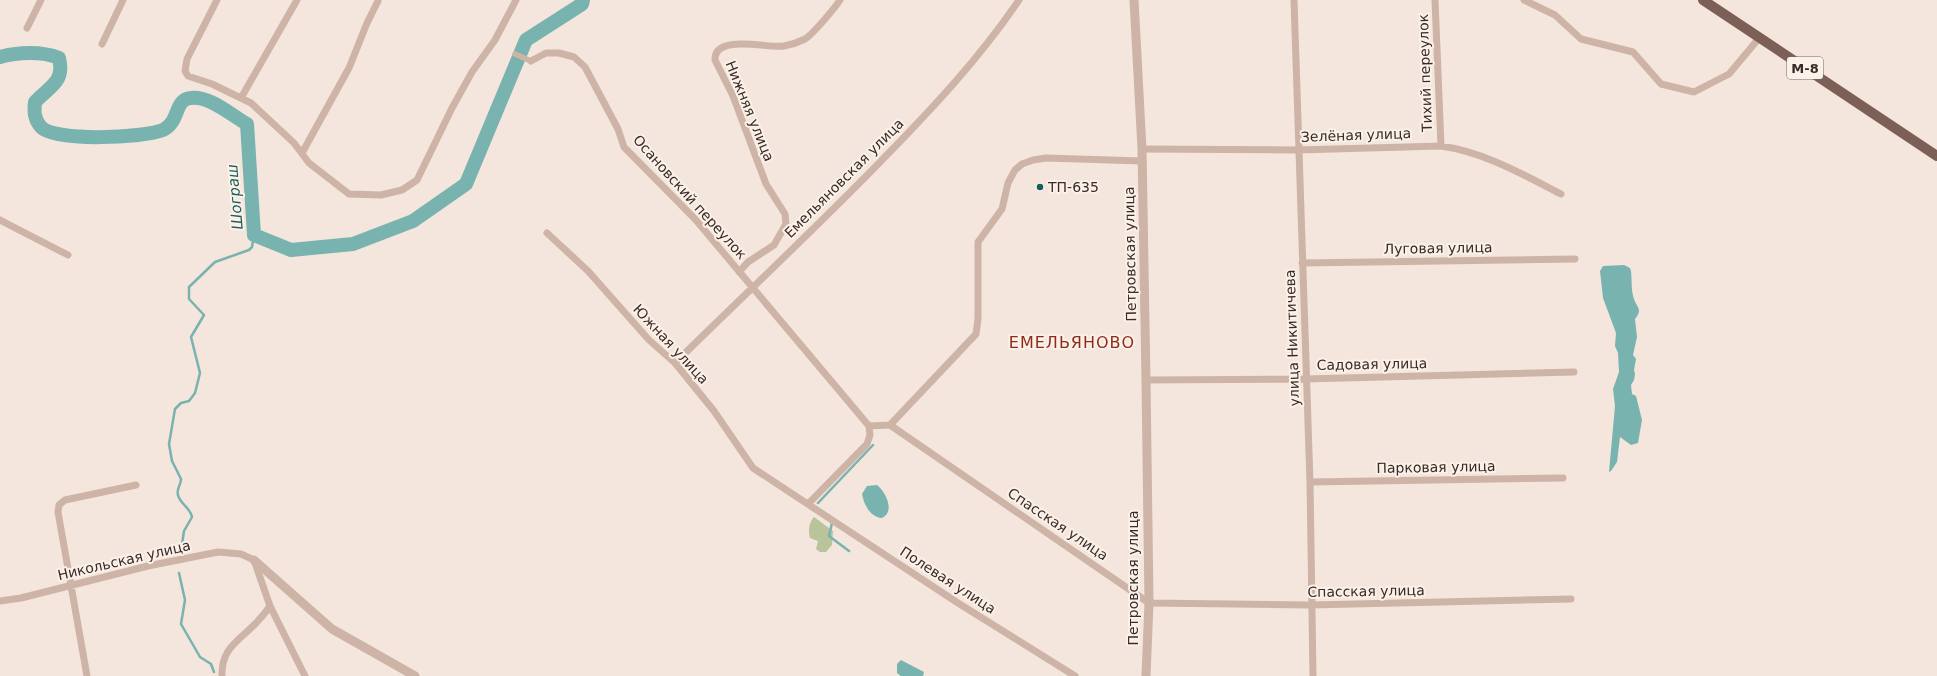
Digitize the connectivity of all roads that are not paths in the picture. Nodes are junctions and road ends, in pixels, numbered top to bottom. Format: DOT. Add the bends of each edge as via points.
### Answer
graph roads {
  1 [pos="41,0"];
  2 [pos="123,0"];
  3 [pos="217,0"];
  4 [pos="297,0"];
  5 [pos="516,0"];
  6 [pos="840,0"];
  7 [pos="1019,0"];
  8 [pos="1134,0"];
  9 [pos="1294,0"];
  10 [pos="1435,0"];
  11 [pos="1524,0"];
  12 [pos="1703,0"];
  13 [pos="378,1"];
  14 [pos="27,28"];
  15 [pos="1760,37"];
  16 [pos="102,44"];
  17 [pos="515,54"];
  18 [pos="531,61"];
  19 [pos="242,98"];
  20 [pos="1441,146"];
  21 [pos="1142,149"];
  22 [pos="1298,150"];
  23 [pos="302,153"];
  24 [pos="1937,156"];
  25 [pos="1142,161"];
  26 [pos="1561,194"];
  27 [pos="0,220"];
  28 [pos="547,233"];
  29 [pos="68,255"];
  30 [pos="1575,259"];
  31 [pos="1302,263"];
  32 [pos="739,272"];
  33 [pos="752,288"];
  34 [pos="675,363"];
  35 [pos="1574,372"];
  36 [pos="1306,378"];
  37 [pos="1146,380"];
  38 [pos="890,425"];
  39 [pos="869,426"];
  40 [pos="1563,478"];
  41 [pos="1310,482"];
  42 [pos="136,485"];
  43 [pos="809,503"];
  44 [pos="254,560"];
  45 [pos="72,586"];
  46 [pos="1571,599"];
  47 [pos="0,601"];
  48 [pos="1149,603"];
  49 [pos="1311,605"];
  50 [pos="270,606"];
  51 [pos="87,676"];
  52 [pos="222,676"];
  53 [pos="305,676"];
  54 [pos="416,676"];
  55 [pos="1075,676"];
  56 [pos="1146,676"];
  57 [pos="1313,676"];
  1 -- 14 [label="street"];
  2 -- 16 [label="street"];
  3 -- 19 [label="street" via="188,59 185,71 188,76"];
  4 -- 19 [label="street"];
  5 -- 23 [label="street" via="495,40 472,72 452,108 417,180 402,190 380,196 349,194 309,163"];
  6 -- 32 [label="street, Нижняя улица" via="806,39 784,46 733,43 719,50 716,55 715,60 732,96 766,184 785,214 786,224 774,245 753,258"];
  7 -- 33 [label="street, Емельяновская улица" via="1002,25 940,101"];
  8 -- 21 [label="street, Петровская улица"];
  9 -- 22 [label="street, улица Никитичева"];
  10 -- 20 [label="street, Тихий переулок"];
  11 -- 15 [label="street" via="1555,15 1581,40 1633,52 1661,84 1694,92 1729,74"];
  12 -- 15 [label="main road, М-8"];
  13 -- 23 [label="street" via="349,68"];
  15 -- 24 [label="main road, М-8"];
  17 -- 18 [label="street"];
  18 -- 32 [label="street, Осановский переулок" via="546,53 559,53 574,58 585,67 618,129 624,147 695,219"];
  19 -- 23 [label="street"];
  20 -- 22 [label="street, Зелёная улица"];
  20 -- 26 [label="street, Зелёная улица" via="1480,154"];
  21 -- 22 [label="street, Зелёная улица"];
  21 -- 25 [label="street, Петровская улица"];
  22 -- 31 [label="street, улица Никитичева"];
  25 -- 37 [label="street, Петровская улица"];
  25 -- 38 [label="street" via="1046,158 1022,164 1014,170 1002,209 978,242 976,334"];
  27 -- 29 [label="street"];
  28 -- 34 [label="street, Южная улица" via="588,271 650,340"];
  30 -- 31 [label="street, Луговая улица"];
  31 -- 36 [label="street, улица Никитичева"];
  32 -- 33 [label="street, Осановский переулок"];
  33 -- 34 [label="street, Емельяновская улица"];
  33 -- 39 [label="street"];
  34 -- 43 [label="street, Южная улица" via="714,411 754,468"];
  35 -- 36 [label="street, Садовая улица"];
  36 -- 37 [label="street, Садовая улица"];
  36 -- 41 [label="street, улица Никитичева"];
  37 -- 48 [label="street, Петровская улица"];
  38 -- 39 [label="street"];
  38 -- 48 [label="street, Спасская улица"];
  39 -- 43 [label="street" via="867,444"];
  40 -- 41 [label="street, Парковая улица"];
  41 -- 49 [label="street, улица Никитичева"];
  42 -- 45 [label="street" via="65,500 59,505 58,512"];
  43 -- 55 [label="street, Полевая улица" via="958,603"];
  44 -- 45 [label="street, Никольская улица" via="241,554 218,552 148,566"];
  44 -- 50 [label="street"];
  44 -- 54 [label="street" via="332,628"];
  45 -- 47 [label="street, Никольская улица"];
  45 -- 51 [label="street"];
  46 -- 49 [label="street, Спасская улица"];
  48 -- 49 [label="street, Спасская улица"];
  48 -- 56 [label="street, Петровская улица"];
  49 -- 57 [label="street, улица Никитичева"];
  50 -- 52 [label="street" via="229,649 222,664"];
  50 -- 53 [label="street"];
}
